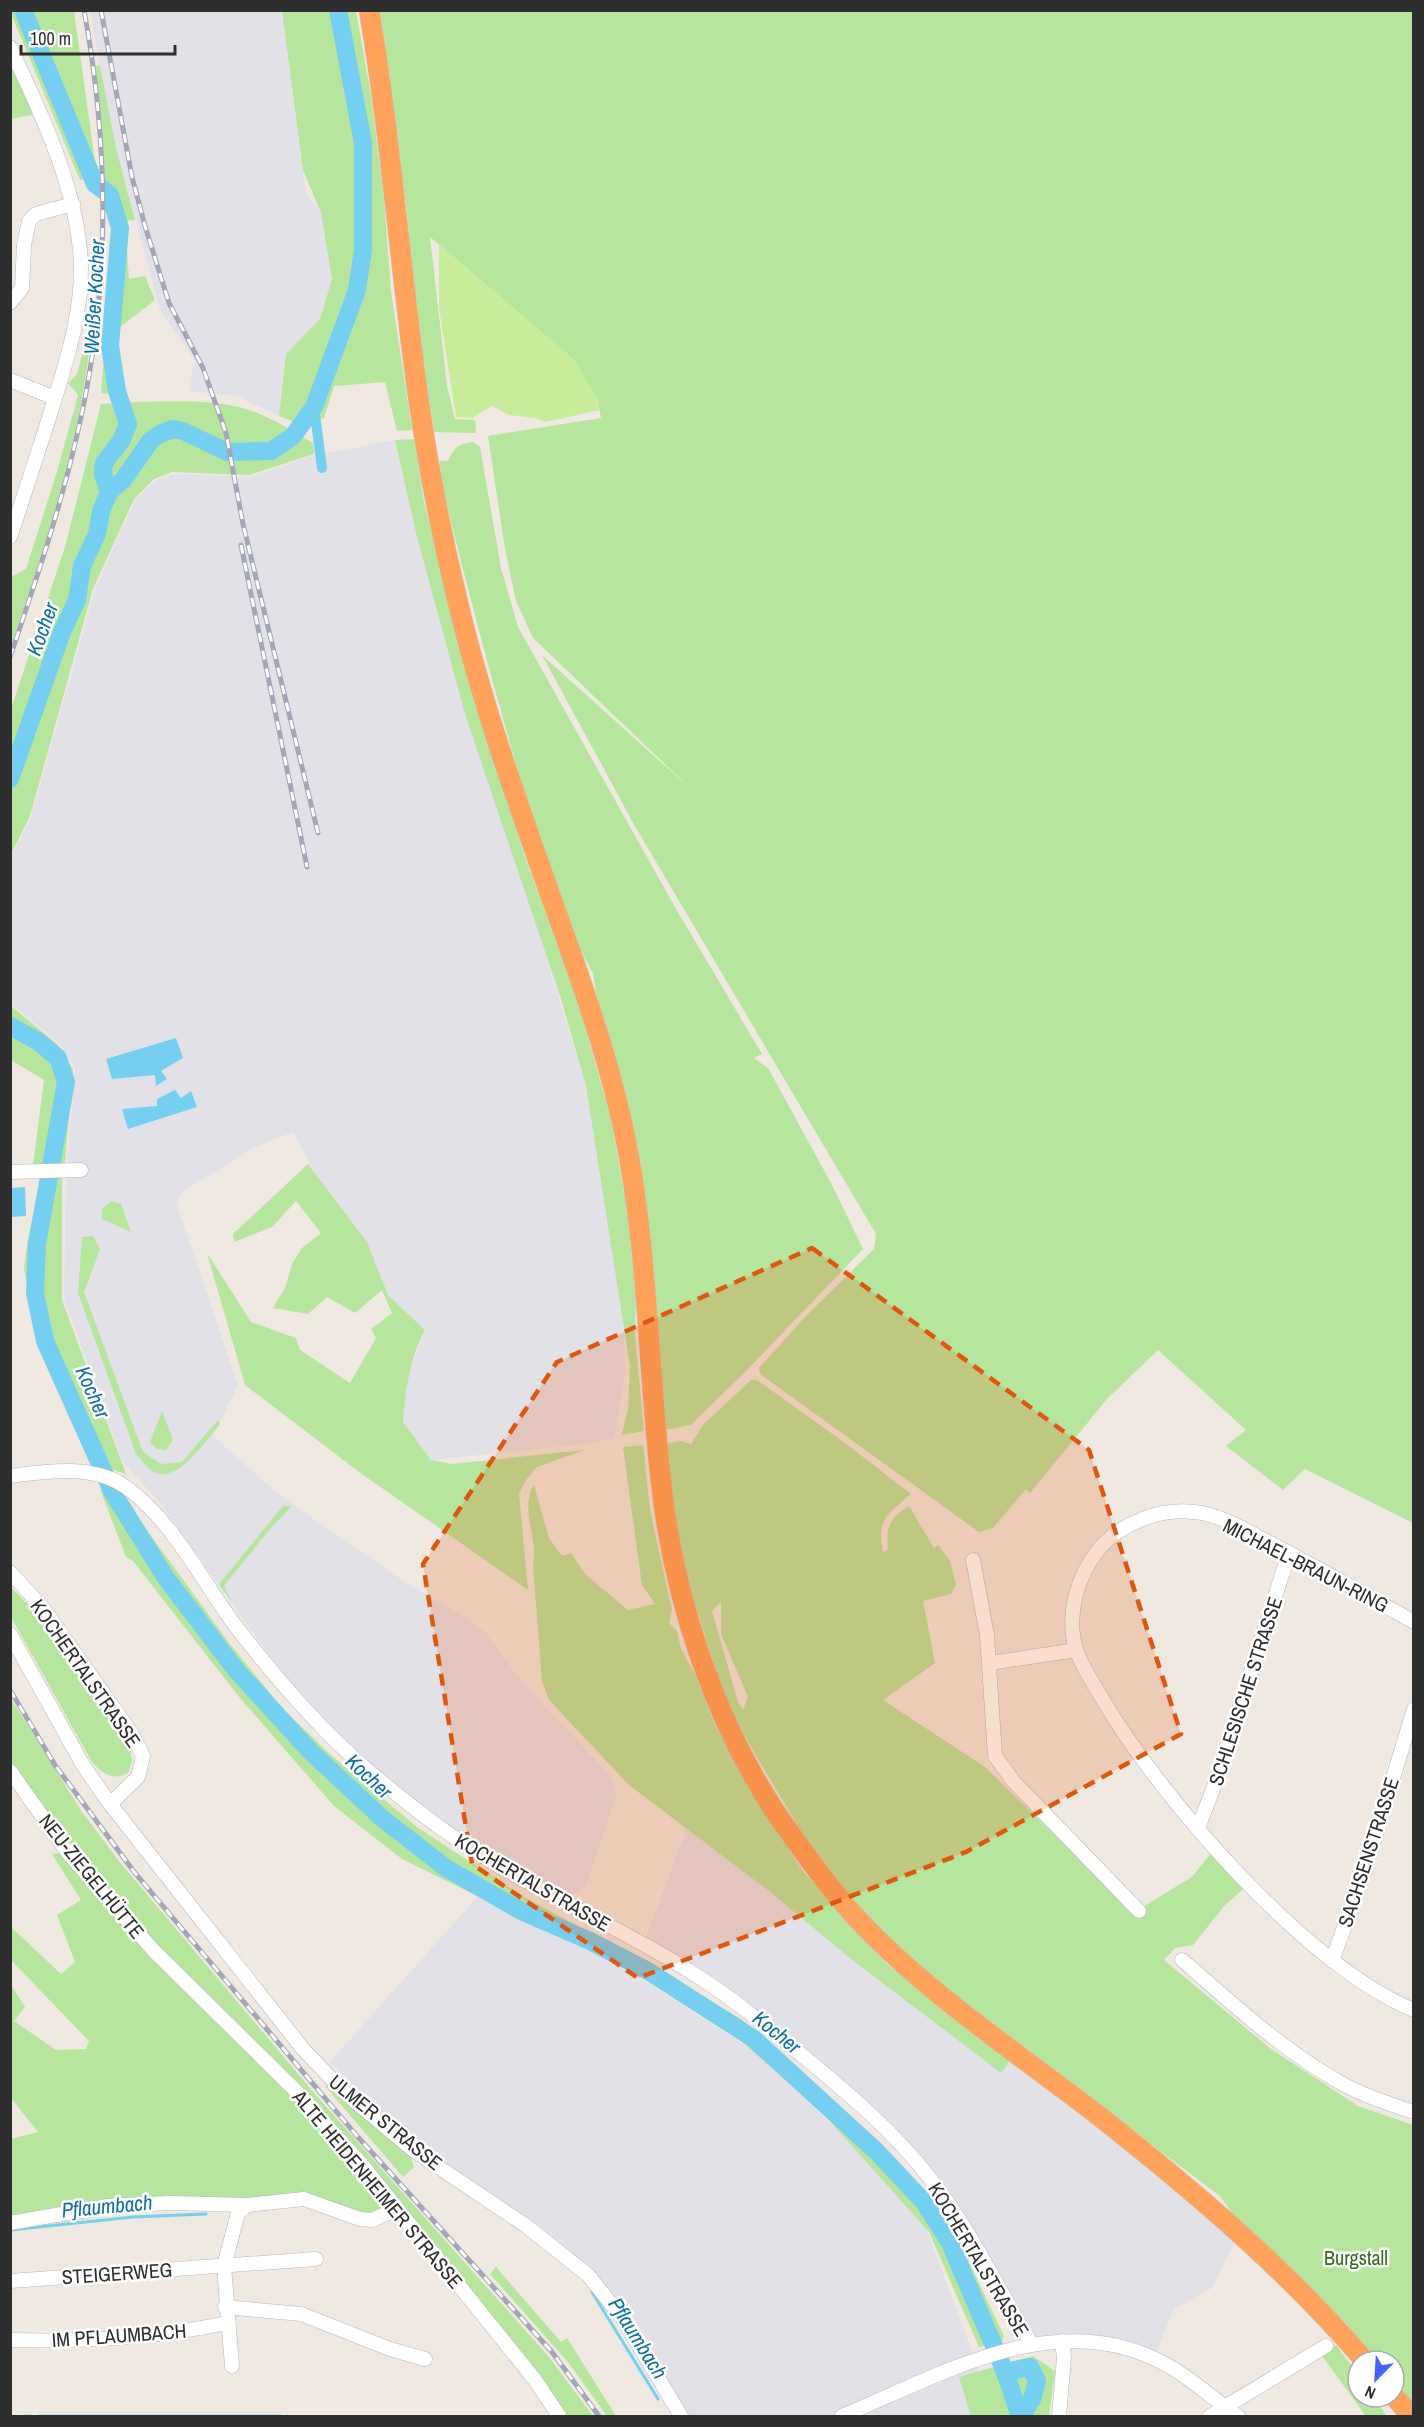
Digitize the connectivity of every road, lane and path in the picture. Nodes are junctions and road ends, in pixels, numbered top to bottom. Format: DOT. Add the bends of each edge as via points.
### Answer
graph roads {
  1 [pos="369,10"];
  2 [pos="10,47"];
  3 [pos="73,204"];
  4 [pos="17,245"];
  5 [pos="10,303"];
  6 [pos="10,380"];
  7 [pos="55,398"];
  8 [pos="10,537"];
  9 [pos="74,1170"];
  10 [pos="10,1172"];
  11 [pos="10,1476"];
  12 [pos="1289,1553"];
  13 [pos="973,1560"];
  14 [pos="10,1572"];
  15 [pos="1413,1622"];
  16 [pos="10,1634"];
  17 [pos="1076,1650"];
  18 [pos="990,1663"];
  19 [pos="1413,1709"];
  20 [pos="10,1771"];
  21 [pos="110,1804"];
  22 [pos="1198,1828"];
  23 [pos="1139,1911"];
  24 [pos="154,1951"];
  25 [pos="1182,1960"];
  26 [pos="1332,1961"];
  27 [pos="1413,2010"];
  28 [pos="1413,2112"];
  29 [pos="247,2205"];
  30 [pos="397,2209"];
  31 [pos="10,2223"];
  32 [pos="316,2259"];
  33 [pos="224,2266"];
  34 [pos="10,2281"];
  35 [pos="225,2307"];
  36 [pos="227,2323"];
  37 [pos="1337,2339"];
  38 [pos="10,2340"];
  39 [pos="1062,2341"];
  40 [pos="1030,2343"];
  41 [pos="1350,2349"];
  42 [pos="424,2359"];
  43 [pos="232,2366"];
  44 [pos="1224,2407"];
  45 [pos="559,2416"];
  46 [pos="681,2416"];
  47 [pos="842,2416"];
  48 [pos="1059,2416"];
  49 [pos="1210,2416"];
  50 [pos="1238,2416"];
  1 -- 37 [label="highway" via="382,82 419,404 432,479 459,608 484,698 522,818 579,974 622,1121 639,1220 665,1511 695,1641 720,1707 773,1809 854,1915 923,1981 1173,2176 1239,2233 1296,2285"];
  2 -- 3 [label="street" via="46,123"];
  3 -- 4 [label="street" via="36,214"];
  3 -- 7 [label="street" via="80,251 79,290 71,342"];
  4 -- 5 [label="street" via="22,288"];
  6 -- 7 [label="street"];
  7 -- 8 [label="street"];
  9 -- 10 [label="street"];
  11 -- 40 [label="street, KOCHERTALSTRASSE" via="60,1470 88,1472 130,1489 158,1516 277,1676 319,1724 370,1772 412,1807 500,1868 698,1977 849,2094 888,2129 929,2177 967,2230"];
  12 -- 15 [label="street, MICHAEL-BRAUN-RING"];
  12 -- 17 [label="street, MICHAEL-BRAUN-RING" via="1235,1525 1195,1512 1141,1519 1108,1539 1080,1579 1073,1606"];
  12 -- 22 [label="street, SCHLESISCHE STRASSE"];
  13 -- 18 [label="street"];
  14 -- 21 [label="street, KOCHERTALSTRASSE" via="52,1621 132,1734 143,1756 138,1777"];
  16 -- 21 [label="street, ULMER STRASSE" via="83,1765"];
  17 -- 18 [label="street"];
  17 -- 22 [label="street" via="1122,1731"];
  18 -- 23 [label="street" via="995,1756 1014,1782"];
  19 -- 26 [label="street, SACHSENSTRASSE" via="1365,1870"];
  20 -- 24 [label="street, NEU-ZIEGELHÜTTE" via="68,1852"];
  21 -- 46 [label="street, ULMER STRASSE" via="303,2049 344,2092 413,2150 543,2239 588,2275 623,2319"];
  22 -- 26 [label="street"];
  24 -- 30 [label="street, ALTE HEIDENHEIMER STRASSE" via="294,2089"];
  25 -- 28 [label="street" via="1261,2029 1299,2056 1342,2084"];
  26 -- 27 [label="street" via="1395,2003"];
  29 -- 30 [label="street" via="304,2199 372,2220"];
  29 -- 31 [label="street" via="108,2206"];
  29 -- 33 [label="street" via="233,2224"];
  30 -- 45 [label="street, ALTE HEIDENHEIMER STRASSE" via="535,2380"];
  32 -- 33 [label="street, STEIGERWEG"];
  33 -- 34 [label="street, STEIGERWEG"];
  33 -- 35 [label="street"];
  35 -- 36 [label="street"];
  35 -- 42 [label="street" via="300,2314"];
  36 -- 38 [label="street, IM PFLAUMBACH" via="184,2332 133,2336"];
  36 -- 43 [label="street"];
  37 -- 41 [label="highway"];
  37 -- 44 [label="street"];
  39 -- 40 [label="street"];
  39 -- 44 [label="street" via="1128,2348 1155,2359 1183,2374"];
  39 -- 48 [label="street"];
  40 -- 47 [label="street" via="985,2357"];
  44 -- 49 [label="street"];
  44 -- 50 [label="street"];
}
